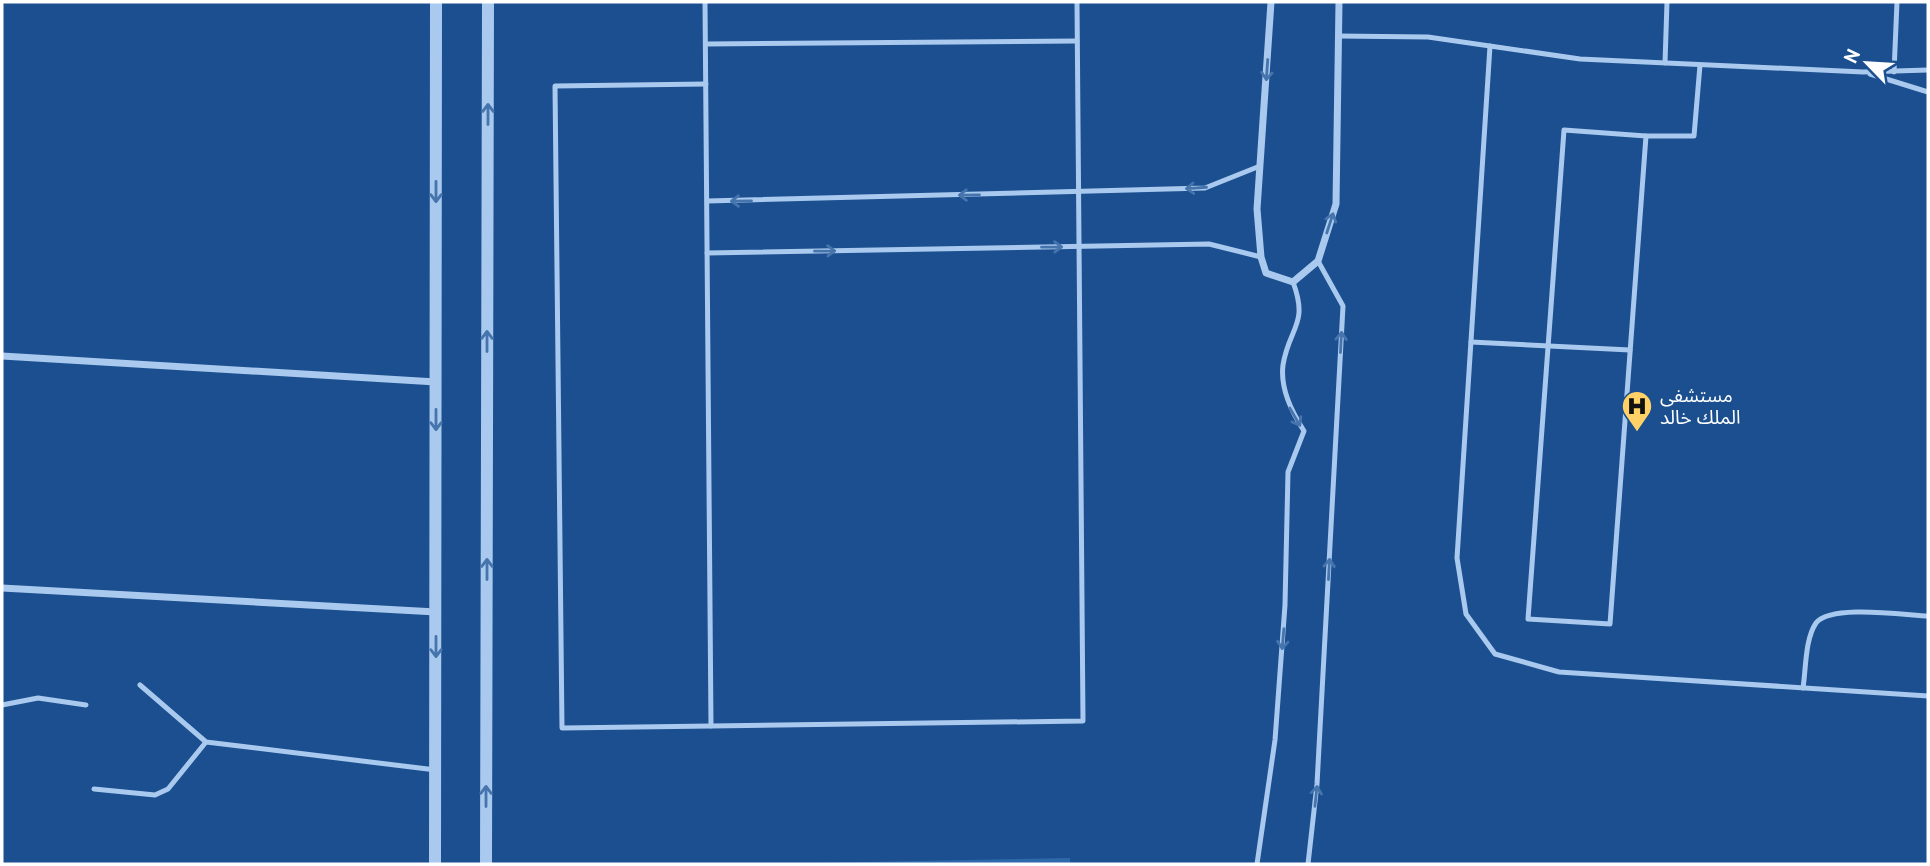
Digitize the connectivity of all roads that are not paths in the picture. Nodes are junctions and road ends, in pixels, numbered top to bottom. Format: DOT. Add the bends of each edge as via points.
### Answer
graph roads {
  1 [pos="436,2"];
  2 [pos="488,2"];
  3 [pos="705,2"];
  4 [pos="1077,2"];
  5 [pos="1271,2"];
  6 [pos="1339,2"];
  7 [pos="1667,2"];
  8 [pos="1897,2"];
  9 [pos="1338,36"];
  10 [pos="1077,41"];
  11 [pos="706,44"];
  12 [pos="1490,46"];
  13 [pos="1665,63"];
  14 [pos="1700,65"];
  15 [pos="1928,70"];
  16 [pos="1863,72"];
  17 [pos="1894,72"];
  18 [pos="706,84"];
  19 [pos="1928,92"];
  20 [pos="1646,136"];
  21 [pos="1260,166"];
  22 [pos="1079,192"];
  23 [pos="707,201"];
  24 [pos="1079,246"];
  25 [pos="707,253"];
  26 [pos="1261,257"];
  27 [pos="1318,261"];
  28 [pos="1293,282"];
  29 [pos="1471,342"];
  30 [pos="1549,345"];
  31 [pos="1630,350"];
  32 [pos="2,356"];
  33 [pos="436,382"];
  34 [pos="2,588"];
  35 [pos="436,612"];
  36 [pos="1928,616"];
  37 [pos="140,685"];
  38 [pos="1803,688"];
  39 [pos="1928,696"];
  40 [pos="2,705"];
  41 [pos="86,705"];
  42 [pos="711,726"];
  43 [pos="206,741"];
  44 [pos="436,770"];
  45 [pos="94,789"];
  46 [pos="435,864"];
  47 [pos="486,864"];
  48 [pos="1257,864"];
  49 [pos="1308,864"];
  1 -- 33 [label="street, one-way"];
  47 -- 2 [label="street, one-way"];
  3 -- 11 [label="lane"];
  4 -- 10 [label="lane"];
  5 -- 21 [label="street, one-way"];
  6 -- 9 [label="street"];
  7 -- 13 [label="lane"];
  8 -- 17 [label="lane"];
  9 -- 12 [label="lane" via="1427,37"];
  27 -- 9 [label="street, one-way" via="1336,204"];
  10 -- 11 [label="lane"];
  10 -- 22 [label="lane"];
  11 -- 18 [label="lane"];
  12 -- 13 [label="lane" via="1580,59"];
  12 -- 29 [label="lane"];
  13 -- 14 [label="lane"];
  14 -- 16 [label="lane"];
  14 -- 20 [label="lane" via="1695,136"];
  15 -- 17 [label="lane"];
  16 -- 17 [label="lane"];
  16 -- 19 [label="lane"];
  18 -- 23 [label="lane"];
  18 -- 42 [label="lane" via="555,86 555,100 562,728"];
  20 -- 30 [label="lane" via="1564,130"];
  20 -- 31 [label="lane"];
  21 -- 22 [label="lane, one-way" via="1205,188"];
  21 -- 26 [label="street"];
  22 -- 23 [label="lane, one-way"];
  22 -- 24 [label="lane"];
  23 -- 25 [label="lane"];
  25 -- 24 [label="lane, one-way"];
  24 -- 26 [label="lane" via="1209,244"];
  24 -- 42 [label="lane" via="1083,721"];
  25 -- 42 [label="lane"];
  26 -- 28 [label="street" via="1266,273"];
  27 -- 28 [label="street"];
  49 -- 27 [label="lane, one-way" via="1317,785 1343,306"];
  28 -- 48 [label="lane, one-way" via="1302,306 1283,366 1287,403 1304,431 1288,472 1286,605 1275,740"];
  29 -- 30 [label="lane"];
  29 -- 38 [label="lane" via="1457,558 1466,614 1495,654 1559,672"];
  30 -- 31 [label="lane"];
  30 -- 31 [label="lane" via="1528,619 1610,624"];
  32 -- 33 [label="street"];
  33 -- 35 [label="street, one-way"];
  34 -- 35 [label="street"];
  35 -- 44 [label="street, one-way"];
  36 -- 38 [label="lane" via="1836,612 1817,622"];
  37 -- 43 [label="lane"];
  38 -- 39 [label="lane"];
  40 -- 41 [label="lane" via="38,698"];
  43 -- 44 [label="lane"];
  43 -- 45 [label="lane" via="168,789 155,795"];
  44 -- 46 [label="street"];
}
